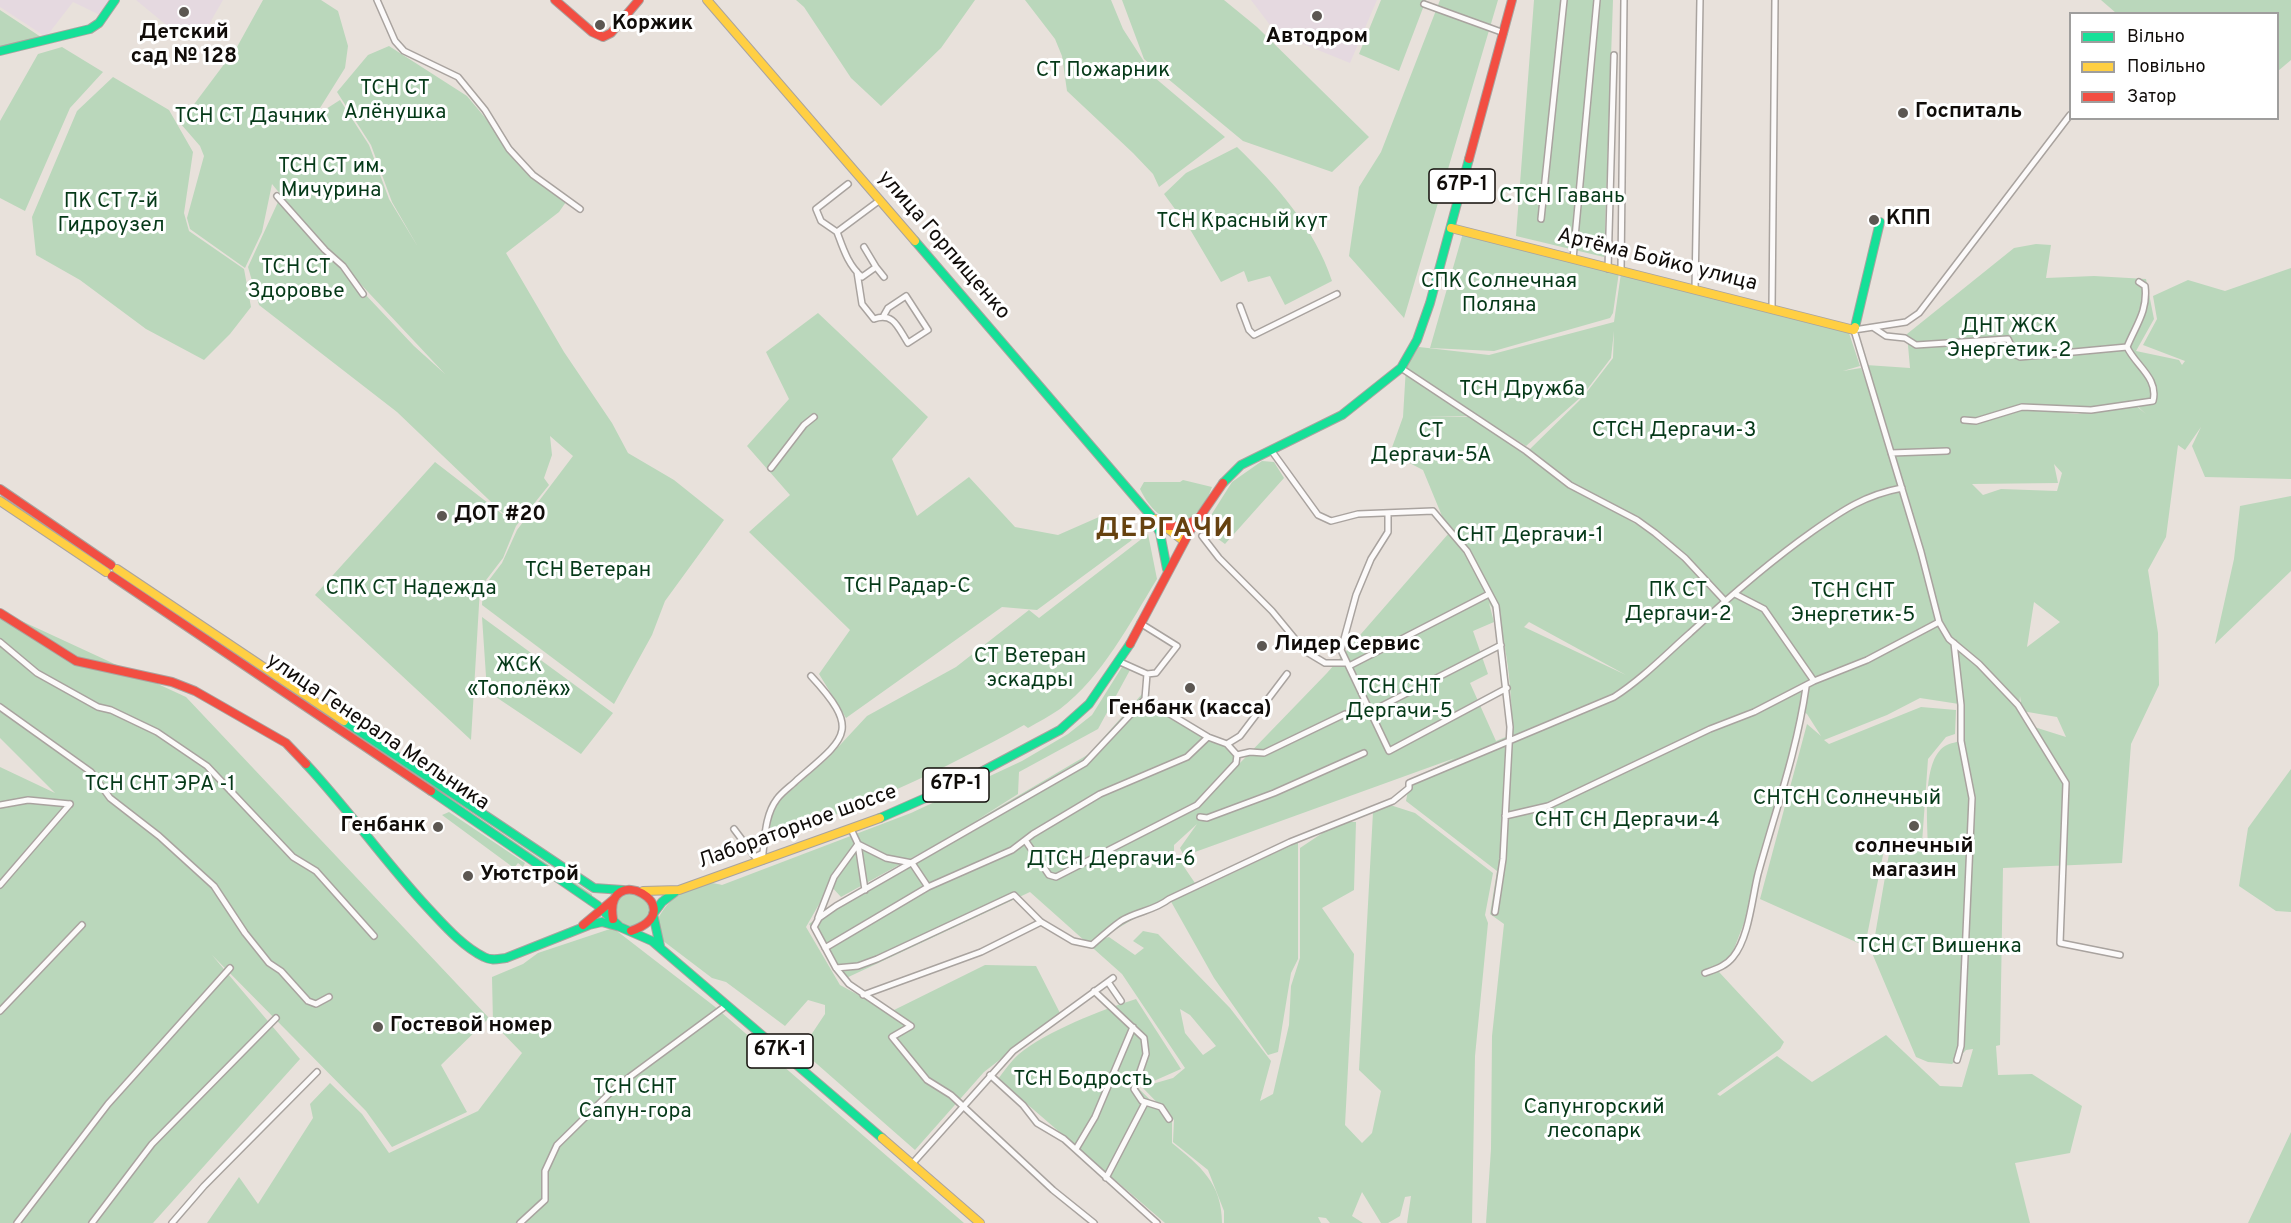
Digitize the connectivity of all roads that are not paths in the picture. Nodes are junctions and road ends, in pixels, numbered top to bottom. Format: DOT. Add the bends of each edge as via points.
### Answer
graph roads {
  1 [pos="115,0"];
  2 [pos="378,0"];
  3 [pos="555,0"];
  4 [pos="639,0"];
  5 [pos="707,0"];
  6 [pos="1512,0"];
  7 [pos="1564,0"];
  8 [pos="1597,0"];
  9 [pos="1624,0"];
  10 [pos="1700,0"];
  11 [pos="1775,0"];
  12 [pos="1424,4"];
  13 [pos="1503,33"];
  14 [pos="0,51"];
  15 [pos="1614,55"];
  16 [pos="2069,116"];
  17 [pos="848,184"];
  18 [pos="278,196"];
  19 [pos="880,200"];
  20 [pos="580,209"];
  21 [pos="1541,219"];
  22 [pos="1880,222"];
  23 [pos="1451,228"];
  24 [pos="837,232"];
  25 [pos="864,247"];
  26 [pos="1573,259"];
  27 [pos="876,267"];
  28 [pos="1608,268"];
  29 [pos="1621,271"];
  30 [pos="857,272"];
  31 [pos="884,277"];
  32 [pos="2139,282"];
  33 [pos="1695,290"];
  34 [pos="363,294"];
  35 [pos="1337,294"];
  36 [pos="1240,306"];
  37 [pos="1772,308"];
  38 [pos="884,315"];
  39 [pos="1875,328"];
  40 [pos="1854,330"];
  41 [pos="2127,347"];
  42 [pos="1401,368"];
  43 [pos="814,417"];
  44 [pos="1964,420"];
  45 [pos="1271,450"];
  46 [pos="1947,451"];
  47 [pos="1891,453"];
  48 [pos="771,468"];
  49 [pos="1902,488"];
  50 [pos="0,489"];
  51 [pos="0,501"];
  52 [pos="1388,513"];
  53 [pos="1201,515"];
  54 [pos="1151,516"];
  55 [pos="1166,526"];
  56 [pos="1160,532"];
  57 [pos="1202,536"];
  58 [pos="1181,538"];
  59 [pos="1166,543"];
  60 [pos="1180,549"];
  61 [pos="1167,569"];
  62 [pos="111,571"];
  63 [pos="1489,594"];
  64 [pos="1735,594"];
  65 [pos="1725,601"];
  66 [pos="0,613"];
  67 [pos="1939,622"];
  68 [pos="1139,623"];
  69 [pos="0,642"];
  70 [pos="1954,643"];
  71 [pos="1501,645"];
  72 [pos="1118,661"];
  73 [pos="1348,665"];
  74 [pos="1147,674"];
  75 [pos="1287,674"];
  76 [pos="811,676"];
  77 [pos="1814,681"];
  78 [pos="1806,687"];
  79 [pos="1507,688"];
  80 [pos="1145,699"];
  81 [pos="0,707"];
  82 [pos="1370,712"];
  83 [pos="1345,714"];
  84 [pos="1208,737"];
  85 [pos="1509,739"];
  86 [pos="1227,744"];
  87 [pos="1364,753"];
  88 [pos="1238,755"];
  89 [pos="0,805"];
  90 [pos="1505,816"];
  91 [pos="1200,817"];
  92 [pos="734,829"];
  93 [pos="851,829"];
  94 [pos="1025,840"];
  95 [pos="858,844"];
  96 [pos="763,857"];
  97 [pos="912,863"];
  98 [pos="0,885"];
  99 [pos="928,887"];
  100 [pos="623,890"];
  101 [pos="678,890"];
  102 [pos="865,890"];
  103 [pos="643,891"];
  104 [pos="590,899"];
  105 [pos="614,899"];
  106 [pos="602,909"];
  107 [pos="1495,912"];
  108 [pos="653,914"];
  109 [pos="613,919"];
  110 [pos="586,921"];
  111 [pos="817,922"];
  112 [pos="1041,922"];
  113 [pos="82,924"];
  114 [pos="620,927"];
  115 [pos="579,928"];
  116 [pos="631,931"];
  117 [pos="375,936"];
  118 [pos="660,947"];
  119 [pos="825,948"];
  120 [pos="2120,955"];
  121 [pos="230,968"];
  122 [pos="836,968"];
  123 [pos="1705,973"];
  124 [pos="1094,991"];
  125 [pos="863,995"];
  126 [pos="329,997"];
  127 [pos="1121,1001"];
  128 [pos="727,1005"];
  129 [pos="0,1011"];
  130 [pos="276,1018"];
  131 [pos="1133,1027"];
  132 [pos="1957,1060"];
  133 [pos="317,1072"];
  134 [pos="990,1075"];
  135 [pos="1145,1103"];
  136 [pos="963,1107"];
  137 [pos="1169,1119"];
  138 [pos="1076,1149"];
  139 [pos="912,1164"];
  140 [pos="1106,1178"];
  141 [pos="17,1223"];
  142 [pos="92,1223"];
  143 [pos="172,1223"];
  144 [pos="520,1223"];
  145 [pos="980,1223"];
  146 [pos="1094,1223"];
  147 [pos="1156,1223"];
  1 -- 14 [label="main road" via="90,29"];
  2 -- 20 [label="street" via="395,41 404,51 459,77 509,149 533,175"];
  3 -- 4 [label="main road" via="603,37"];
  5 -- 19 [label="main road, улица Горпищенко"];
  6 -- 13 [label="main road, Лабораторное шоссе / 67Р-1"];
  7 -- 21 [label="street"];
  8 -- 26 [label="street"];
  9 -- 29 [label="street"];
  10 -- 33 [label="street"];
  11 -- 37 [label="street"];
  12 -- 13 [label="street"];
  13 -- 23 [label="main road, Лабораторное шоссе / 67Р-1"];
  15 -- 28 [label="street"];
  16 -- 39 [label="street" via="1919,313 1906,322"];
  17 -- 24 [label="street" via="816,209 821,221"];
  18 -- 34 [label="street" via="343,266"];
  19 -- 24 [label="street"];
  19 -- 54 [label="main road, улица Горпищенко"];
  22 -- 40 [label="main road"];
  23 -- 26 [label="main road, Артёма Бойко улица"];
  23 -- 42 [label="main road, Лабораторное шоссе / 67Р-1" via="1417,340"];
  24 -- 30 [label="street"];
  25 -- 27 [label="street"];
  26 -- 28 [label="main road, Артёма Бойко улица"];
  27 -- 30 [label="street" via="862,277"];
  27 -- 31 [label="street"];
  28 -- 29 [label="main road, Артёма Бойко улица"];
  29 -- 33 [label="main road, Артёма Бойко улица"];
  30 -- 38 [label="street" via="862,304 874,319"];
  32 -- 41 [label="street" via="2145,286 2147,301"];
  33 -- 37 [label="main road, Артёма Бойко улица"];
  35 -- 36 [label="street" via="1254,335"];
  37 -- 40 [label="main road, Артёма Бойко улица"];
  38 -- 38 [label="street" via="891,318 908,343 928,330 906,297"];
  39 -- 40 [label="street"];
  39 -- 41 [label="street" via="1886,336 1905,338 1916,345 2008,339 2020,357"];
  40 -- 47 [label="street"];
  41 -- 44 [label="street" via="2146,372 2153,400 2091,410 2022,407 1976,421"];
  42 -- 45 [label="main road, Лабораторное шоссе / 67Р-1" via="1342,415"];
  42 -- 65 [label="street" via="1570,484 1637,520 1684,558"];
  43 -- 48 [label="street"];
  45 -- 52 [label="street" via="1318,515 1331,521 1358,514"];
  45 -- 53 [label="main road, Лабораторное шоссе / 67Р-1" via="1228,476"];
  46 -- 47 [label="street"];
  47 -- 49 [label="street"];
  49 -- 64 [label="street" via="1875,493 1850,505 1790,547"];
  49 -- 67 [label="street"];
  50 -- 62 [label="main road, улица Генерала Мельника"];
  51 -- 62 [label="main road, улица Генерала Мельника"];
  52 -- 63 [label="street" via="1434,511 1467,550"];
  52 -- 73 [label="street" via="1388,532 1356,595 1341,650"];
  53 -- 55 [label="main road" via="1185,526"];
  53 -- 58 [label="main road, Лабораторное шоссе / 67Р-1"];
  54 -- 55 [label="main road, улица Горпищенко"];
  54 -- 56 [label="main road, улица Горпищенко"];
  55 -- 58 [label="main road, улица Горпищенко"];
  56 -- 59 [label="main road"];
  56 -- 61 [label="main road, улица Горпищенко"];
  57 -- 73 [label="street" via="1305,651 1325,663"];
  58 -- 59 [label="main road" via="1169,534"];
  58 -- 60 [label="main road, Лабораторное шоссе / 67Р-1"];
  59 -- 60 [label="main road"];
  60 -- 61 [label="main road, Лабораторное шоссе / 67Р-1"];
  61 -- 68 [label="main road, Лабораторное шоссе / 67Р-1"];
  62 -- 100 [label="main road, улица Генерала Мельника" via="586,884 600,890"];
  62 -- 104 [label="main road, улица Генерала Мельника"];
  63 -- 71 [label="street" via="1496,606"];
  63 -- 73 [label="street"];
  64 -- 65 [label="street"];
  64 -- 77 [label="street" via="1764,609"];
  65 -- 85 [label="street" via="1632,686"];
  66 -- 115 [label="main road, 67К-1" via="76,661 172,682 259,725 286,743 315,771 395,873 464,943 489,960 519,953"];
  67 -- 70 [label="street"];
  67 -- 77 [label="street" via="1867,660"];
  68 -- 72 [label="main road, Лабораторное шоссе / 67Р-1"];
  68 -- 74 [label="street" via="1177,646 1160,672"];
  69 -- 117 [label="street" via="37,673 98,707 157,732 207,766 293,856 316,870"];
  70 -- 120 [label="street" via="2018,705 2066,783 2060,943"];
  70 -- 132 [label="street" via="1961,741 1972,798 1961,1046"];
  71 -- 79 [label="street"];
  71 -- 82 [label="street"];
  72 -- 74 [label="street"];
  72 -- 93 [label="main road, Лабораторное шоссе / 67Р-1" via="1078,716 1049,737 931,797"];
  73 -- 82 [label="street"];
  74 -- 80 [label="street"];
  75 -- 86 [label="street" via="1240,736"];
  76 -- 96 [label="street" via="842,715 841,738 778,797 768,818"];
  77 -- 78 [label="street"];
  78 -- 90 [label="street" via="1548,806"];
  78 -- 123 [label="street" via="1801,727 1747,923 1734,957"];
  79 -- 82 [label="street" via="1389,751"];
  79 -- 85 [label="street"];
  80 -- 84 [label="street"];
  80 -- 97 [label="street" via="1085,763"];
  81 -- 126 [label="street" via="91,771 110,798 214,886 269,963 308,1002 316,1004"];
  83 -- 88 [label="street" via="1264,753"];
  84 -- 86 [label="street"];
  84 -- 94 [label="street" via="1187,757 1100,794"];
  85 -- 90 [label="street"];
  85 -- 112 [label="street" via="1410,783 1393,801 1290,842 1122,921 1092,945 1074,941"];
  86 -- 88 [label="street"];
  87 -- 91 [label="street" via="1274,793 1207,818"];
  88 -- 94 [label="street" via="1236,763 1197,805 1056,877 1049,875"];
  89 -- 98 [label="street" via="28,800 70,804"];
  90 -- 107 [label="street"];
  92 -- 96 [label="street" via="754,857"];
  93 -- 95 [label="street"];
  93 -- 96 [label="main road, Лабораторное шоссе / 67Р-1"];
  94 -- 99 [label="street" via="1012,850"];
  95 -- 97 [label="street" via="886,858"];
  95 -- 102 [label="street"];
  95 -- 111 [label="street" via="834,877"];
  96 -- 101 [label="main road, Лабораторное шоссе / 67Р-1"];
  97 -- 99 [label="street"];
  97 -- 102 [label="street"];
  99 -- 119 [label="street"];
  100 -- 103 [label="main road"];
  100 -- 105 [label="main road, 67К-1"];
  101 -- 103 [label="main road, Лабораторное шоссе / 67Р-1"];
  101 -- 108 [label="main road, Лабораторное шоссе / 67Р-1"];
  102 -- 111 [label="street"];
  103 -- 108 [label="main road" via="653,903"];
  104 -- 106 [label="main road, улица Генерала Мельника"];
  104 -- 110 [label="main road" via="593,909"];
  105 -- 106 [label="main road, 67К-1"];
  105 -- 109 [label="main road" via="610,911"];
  106 -- 109 [label="main road, улица Генерала Мельника"];
  106 -- 110 [label="main road, 67К-1"];
  108 -- 116 [label="main road" via="645,926"];
  108 -- 118 [label="main road"];
  109 -- 114 [label="main road, 67К-1"];
  110 -- 115 [label="main road, 67К-1"];
  111 -- 119 [label="street" via="814,927"];
  112 -- 122 [label="street" via="1014,895 858,966"];
  112 -- 125 [label="street" via="981,952"];
  113 -- 129 [label="street"];
  114 -- 115 [label="main road, 67К-1" via="602,922"];
  114 -- 116 [label="main road, 67К-1"];
  116 -- 118 [label="main road, 67К-1"];
  118 -- 128 [label="main road, 67К-1"];
  119 -- 122 [label="street"];
  121 -- 141 [label="street" via="108,1104"];
  122 -- 125 [label="street"];
  124 -- 127 [label="street" via="1110,980"];
  124 -- 131 [label="street"];
  124 -- 134 [label="street" via="1020,1045"];
  125 -- 136 [label="street" via="911,1026 892,1037 927,1080"];
  128 -- 139 [label="main road, 67К-1"];
  128 -- 144 [label="street" via="616,1087 557,1145 545,1171 545,1200"];
  130 -- 142 [label="street" via="152,1144"];
  131 -- 135 [label="street" via="1147,1044 1134,1086 1138,1098"];
  131 -- 138 [label="street" via="1095,1117"];
  133 -- 143 [label="street"];
  134 -- 136 [label="street"];
  134 -- 138 [label="street" via="1036,1123"];
  135 -- 137 [label="street" via="1161,1107"];
  135 -- 140 [label="street"];
  136 -- 139 [label="street"];
  136 -- 146 [label="street"];
  138 -- 140 [label="street"];
  139 -- 145 [label="main road, 67К-1"];
  140 -- 147 [label="street"];
}
